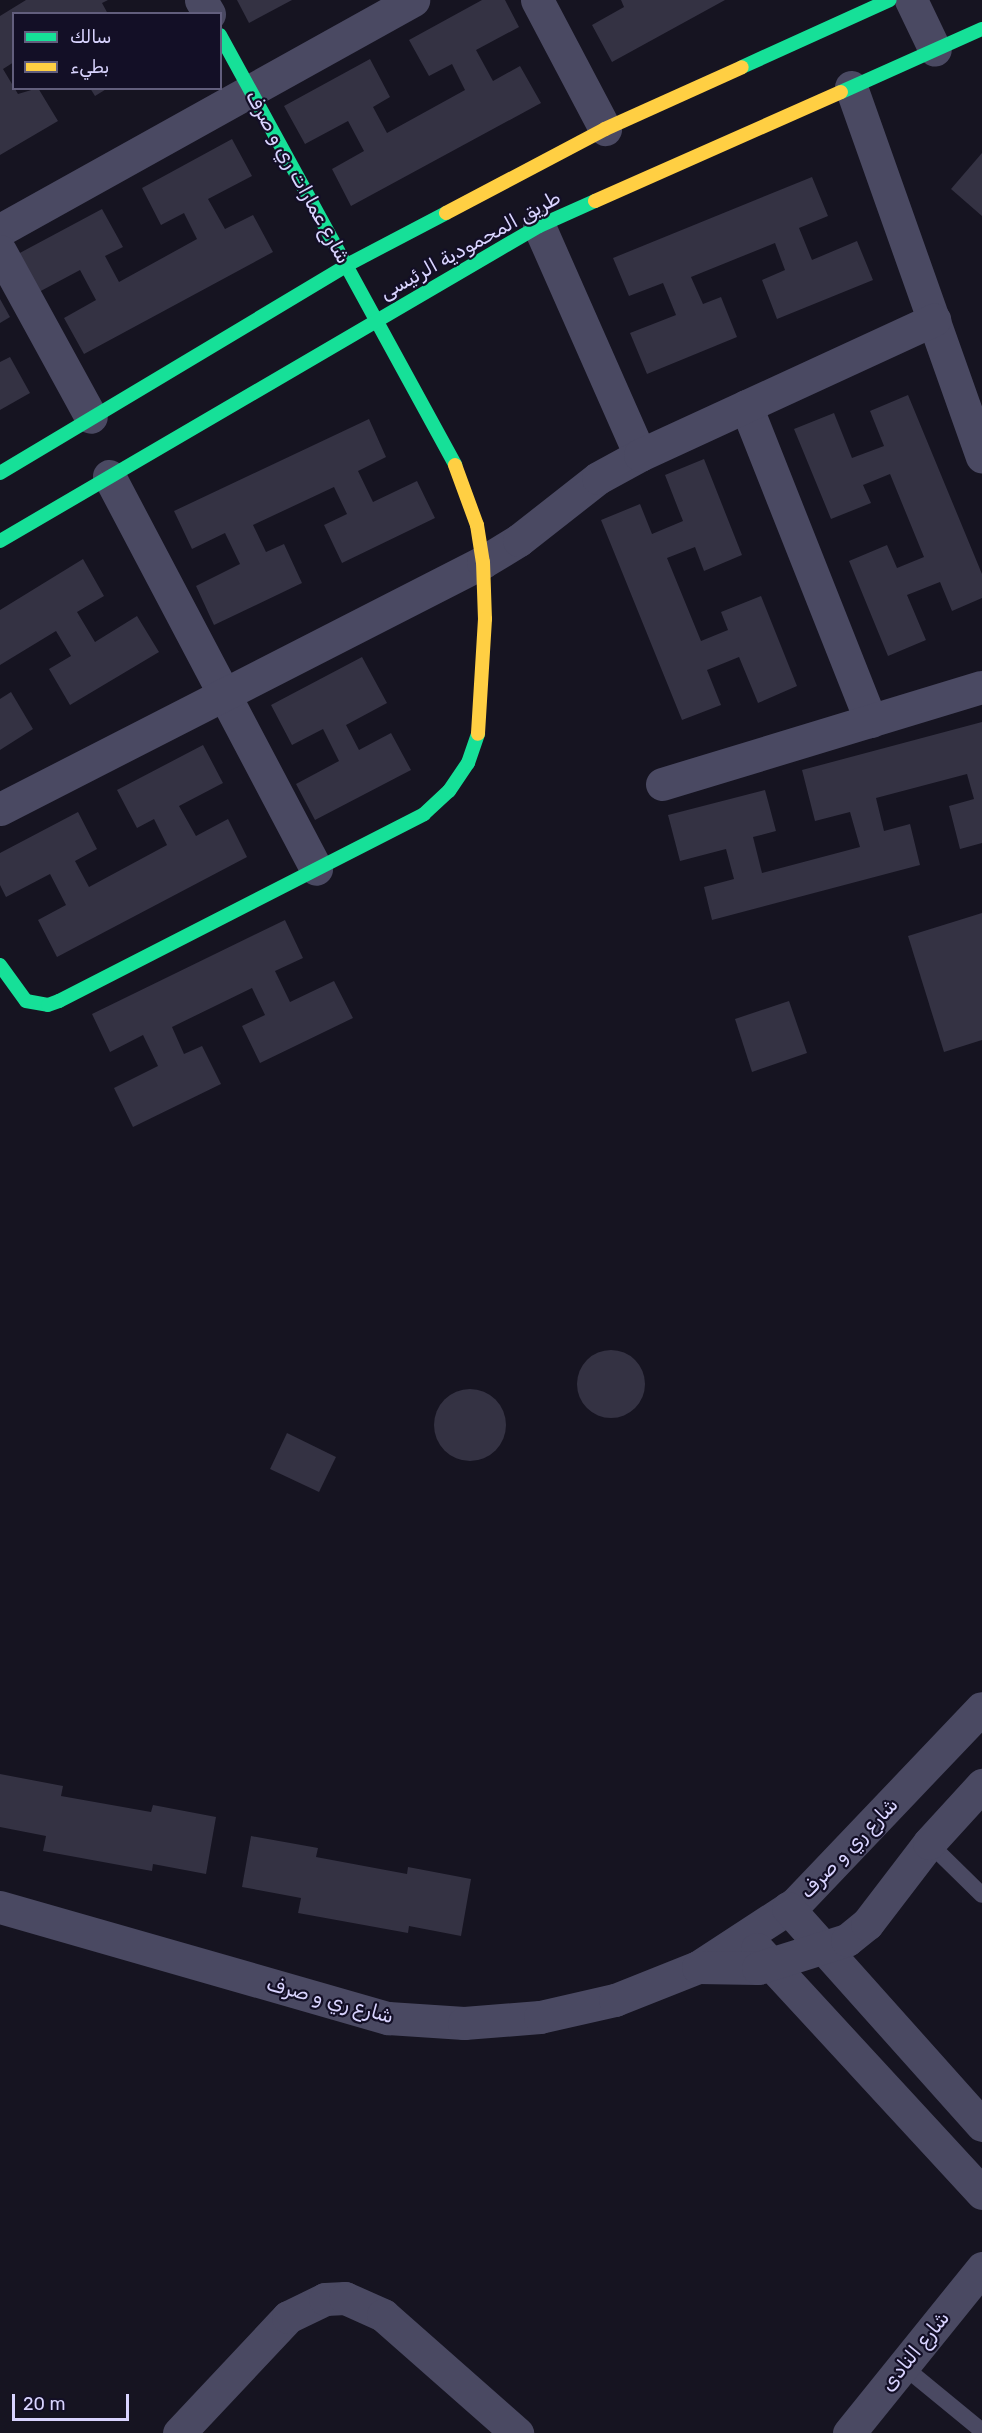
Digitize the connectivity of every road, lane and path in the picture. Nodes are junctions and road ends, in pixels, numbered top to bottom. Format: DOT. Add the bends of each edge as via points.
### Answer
graph roads {
  1 [pos="413,0"];
  2 [pos="537,0"];
  3 [pos="890,0"];
  4 [pos="911,0"];
  5 [pos="977,31"];
  6 [pos="222,39"];
  7 [pos="982,49"];
  8 [pos="935,50"];
  9 [pos="852,87"];
  10 [pos="250,90"];
  11 [pos="605,129"];
  12 [pos="539,226"];
  13 [pos="0,230"];
  14 [pos="0,251"];
  15 [pos="346,266"];
  16 [pos="377,319"];
  17 [pos="934,320"];
  18 [pos="746,406"];
  19 [pos="91,417"];
  20 [pos="640,454"];
  21 [pos="982,456"];
  22 [pos="0,473"];
  23 [pos="109,476"];
  24 [pos="0,541"];
  25 [pos="483,562"];
  26 [pos="982,687"];
  27 [pos="224,694"];
  28 [pos="871,721"];
  29 [pos="662,784"];
  30 [pos="0,809"];
  31 [pos="316,869"];
  32 [pos="0,965"];
  33 [pos="982,1708"];
  34 [pos="982,1785"];
  35 [pos="929,1843"];
  36 [pos="982,1895"];
  37 [pos="0,1907"];
  38 [pos="788,1908"];
  39 [pos="746,1936"];
  40 [pos="823,1948"];
  41 [pos="770,1964"];
  42 [pos="698,1967"];
  43 [pos="982,2125"];
  44 [pos="982,2193"];
  45 [pos="982,2268"];
  46 [pos="903,2366"];
  47 [pos="982,2431"];
  48 [pos="179,2433"];
  49 [pos="517,2433"];
  50 [pos="849,2433"];
  1 -- 10 [label="street"];
  2 -- 11 [label="street"];
  3 -- 11 [label="street, طريق المحمودية الرئيسى"];
  4 -- 8 [label="street"];
  5 -- 7 [label="lane"];
  5 -- 8 [label="street, طريق المحمودية الرئيسى"];
  6 -- 10 [label="street, شارع عمارات ري و صرف"];
  8 -- 9 [label="street, طريق المحمودية الرئيسى"];
  9 -- 12 [label="street, طريق المحمودية الرئيسى"];
  9 -- 17 [label="street"];
  10 -- 13 [label="street"];
  10 -- 15 [label="street, شارع عمارات ري و صرف"];
  11 -- 15 [label="street, طريق المحمودية الرئيسى"];
  12 -- 16 [label="street, طريق المحمودية الرئيسى"];
  12 -- 20 [label="street"];
  14 -- 19 [label="street"];
  15 -- 16 [label="street, شارع عمارات ري و صرف"];
  15 -- 19 [label="street, طريق المحمودية الرئيسى"];
  16 -- 23 [label="street, طريق المحمودية الرئيسى"];
  16 -- 25 [label="street, شارع عمارات ري و صرف" via="463,479"];
  17 -- 18 [label="street"];
  17 -- 21 [label="street"];
  18 -- 20 [label="street"];
  18 -- 28 [label="street"];
  19 -- 22 [label="street, طريق المحمودية الرئيسى"];
  20 -- 25 [label="street" via="598,478 519,540"];
  23 -- 24 [label="street, طريق المحمودية الرئيسى"];
  23 -- 27 [label="street"];
  25 -- 27 [label="street"];
  25 -- 31 [label="street, شارع عمارات ري و صرف" via="481,698 478,732 468,763 449,791 424,814"];
  26 -- 28 [label="street"];
  27 -- 30 [label="street"];
  27 -- 31 [label="street"];
  28 -- 29 [label="street"];
  31 -- 32 [label="street, شارع عمارات ري و صرف" via="48,1005 26,1000"];
  33 -- 38 [label="street, شارع ري و صرف"];
  34 -- 35 [label="street, شارع ري و صرف"];
  35 -- 36 [label="lane"];
  35 -- 40 [label="street, شارع ري و صرف" via="867,1924 847,1940"];
  37 -- 42 [label="street, شارع ري و صرف" via="388,2018 464,2023 540,2017 615,2000"];
  38 -- 39 [label="street, شارع ري و صرف"];
  38 -- 40 [label="street"];
  39 -- 41 [label="street"];
  39 -- 42 [label="street, شارع ري و صرف"];
  40 -- 41 [label="street, شارع ري و صرف"];
  40 -- 43 [label="street"];
  41 -- 42 [label="street, شارع ري و صرف" via="758,1968"];
  41 -- 44 [label="street"];
  45 -- 46 [label="street, شارع النادى"];
  46 -- 47 [label="lane"];
  46 -- 50 [label="street, شارع النادى"];
  48 -- 49 [label="street" via="288,2317 325,2299 345,2298 383,2315"];
}
